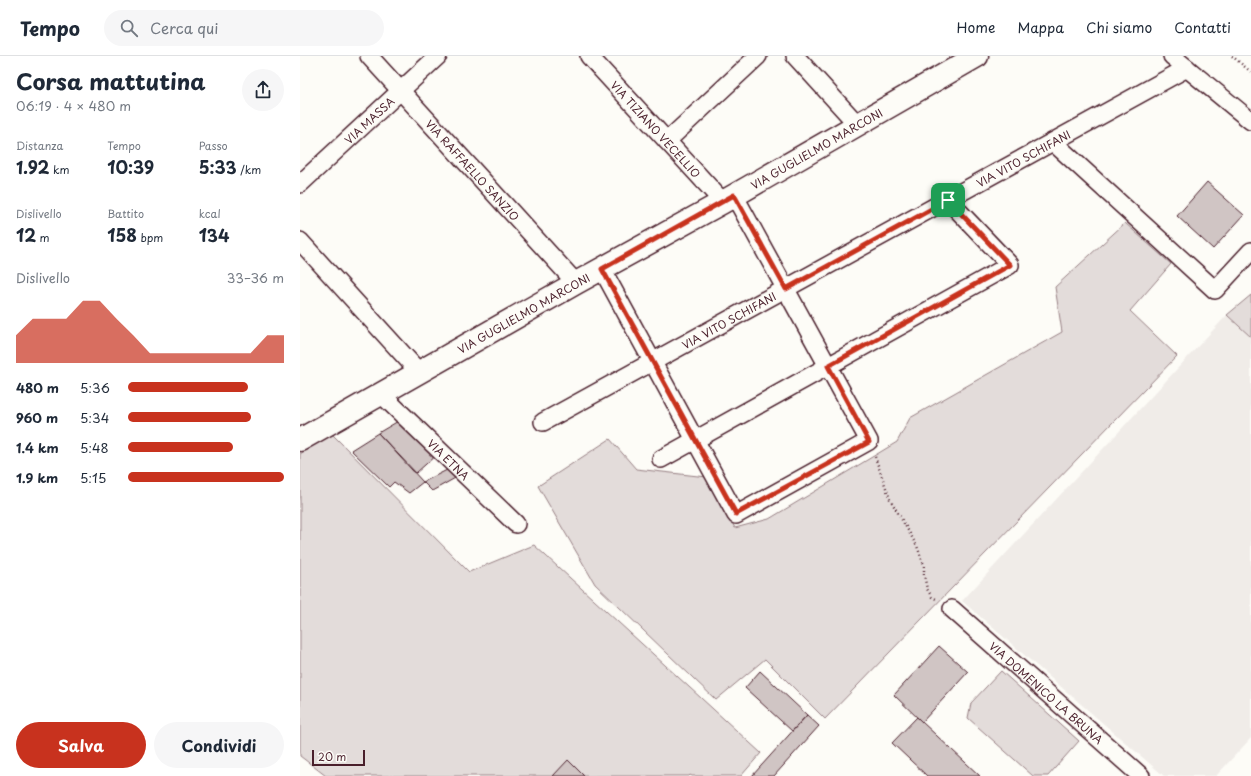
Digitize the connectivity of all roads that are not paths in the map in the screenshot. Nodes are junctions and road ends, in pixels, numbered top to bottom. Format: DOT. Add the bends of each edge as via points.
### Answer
graph roads {
  1 [pos="369,56"];
  2 [pos="438,56"];
  3 [pos="589,56"];
  4 [pos="758,56"];
  5 [pos="795,56"];
  6 [pos="977,56"];
  7 [pos="1172,56"];
  8 [pos="1187,68"];
  9 [pos="400,90"];
  10 [pos="1251,121"];
  11 [pos="857,124"];
  12 [pos="667,141"];
  13 [pos="1054,142"];
  14 [pos="300,184"];
  15 [pos="729,199"];
  16 [pos="948,200"];
  17 [pos="300,241"];
  18 [pos="1251,251"];
  19 [pos="602,269"];
  20 [pos="576,283"];
  21 [pos="786,289"];
  22 [pos="653,362"];
  23 [pos="828,366"];
  24 [pos="419,372"];
  25 [pos="380,394"];
  26 [pos="544,422"];
  27 [pos="300,440"];
  28 [pos="696,440"];
  29 [pos="661,459"];
  30 [pos="516,524"];
  31 [pos="952,609"];
  32 [pos="1141,776"];
  1 -- 9 [label="street, VIA RAFFAELLO SANZIO"];
  2 -- 9 [label="street, VIA MASSA"];
  3 -- 12 [label="street, VIA TIZIANO VECELLIO"];
  4 -- 12 [label="street"];
  5 -- 11 [label="street"];
  6 -- 11 [label="main road, VIA GUGLIELMO MARCONI"];
  7 -- 8 [label="street"];
  8 -- 10 [label="street"];
  8 -- 13 [label="street, VIA VITO SCHIFANI"];
  9 -- 14 [label="street, VIA MASSA"];
  9 -- 20 [label="street, VIA RAFFAELLO SANZIO"];
  11 -- 15 [label="main road, VIA GUGLIELMO MARCONI"];
  12 -- 15 [label="street, VIA TIZIANO VECELLIO"];
  13 -- 16 [label="street, VIA VITO SCHIFANI"];
  13 -- 18 [label="street" via="1215,290"];
  15 -- 19 [label="main road, VIA GUGLIELMO MARCONI"];
  15 -- 21 [label="street, VIA TIZIANO VECELLIO"];
  16 -- 21 [label="street, VIA VITO SCHIFANI"];
  16 -- 23 [label="street" via="1010,265"];
  17 -- 24 [label="street"];
  19 -- 20 [label="main road, VIA GUGLIELMO MARCONI"];
  19 -- 22 [label="street"];
  20 -- 24 [label="main road, VIA GUGLIELMO MARCONI"];
  21 -- 22 [label="street, VIA VITO SCHIFANI"];
  21 -- 23 [label="street, VIA TIZIANO VECELLIO"];
  22 -- 26 [label="street, VIA VITO SCHIFANI"];
  22 -- 28 [label="street"];
  23 -- 28 [label="street"];
  23 -- 28 [label="street, VIA TIZIANO VECELLIO" via="869,442 736,514"];
  24 -- 25 [label="main road, VIA GUGLIELMO MARCONI"];
  25 -- 27 [label="main road, VIA GUGLIELMO MARCONI"];
  25 -- 30 [label="street, VIA ETNA"];
  28 -- 29 [label="street"];
  31 -- 32 [label="street, VIA DOMENICO LA BRUNA"];
}
